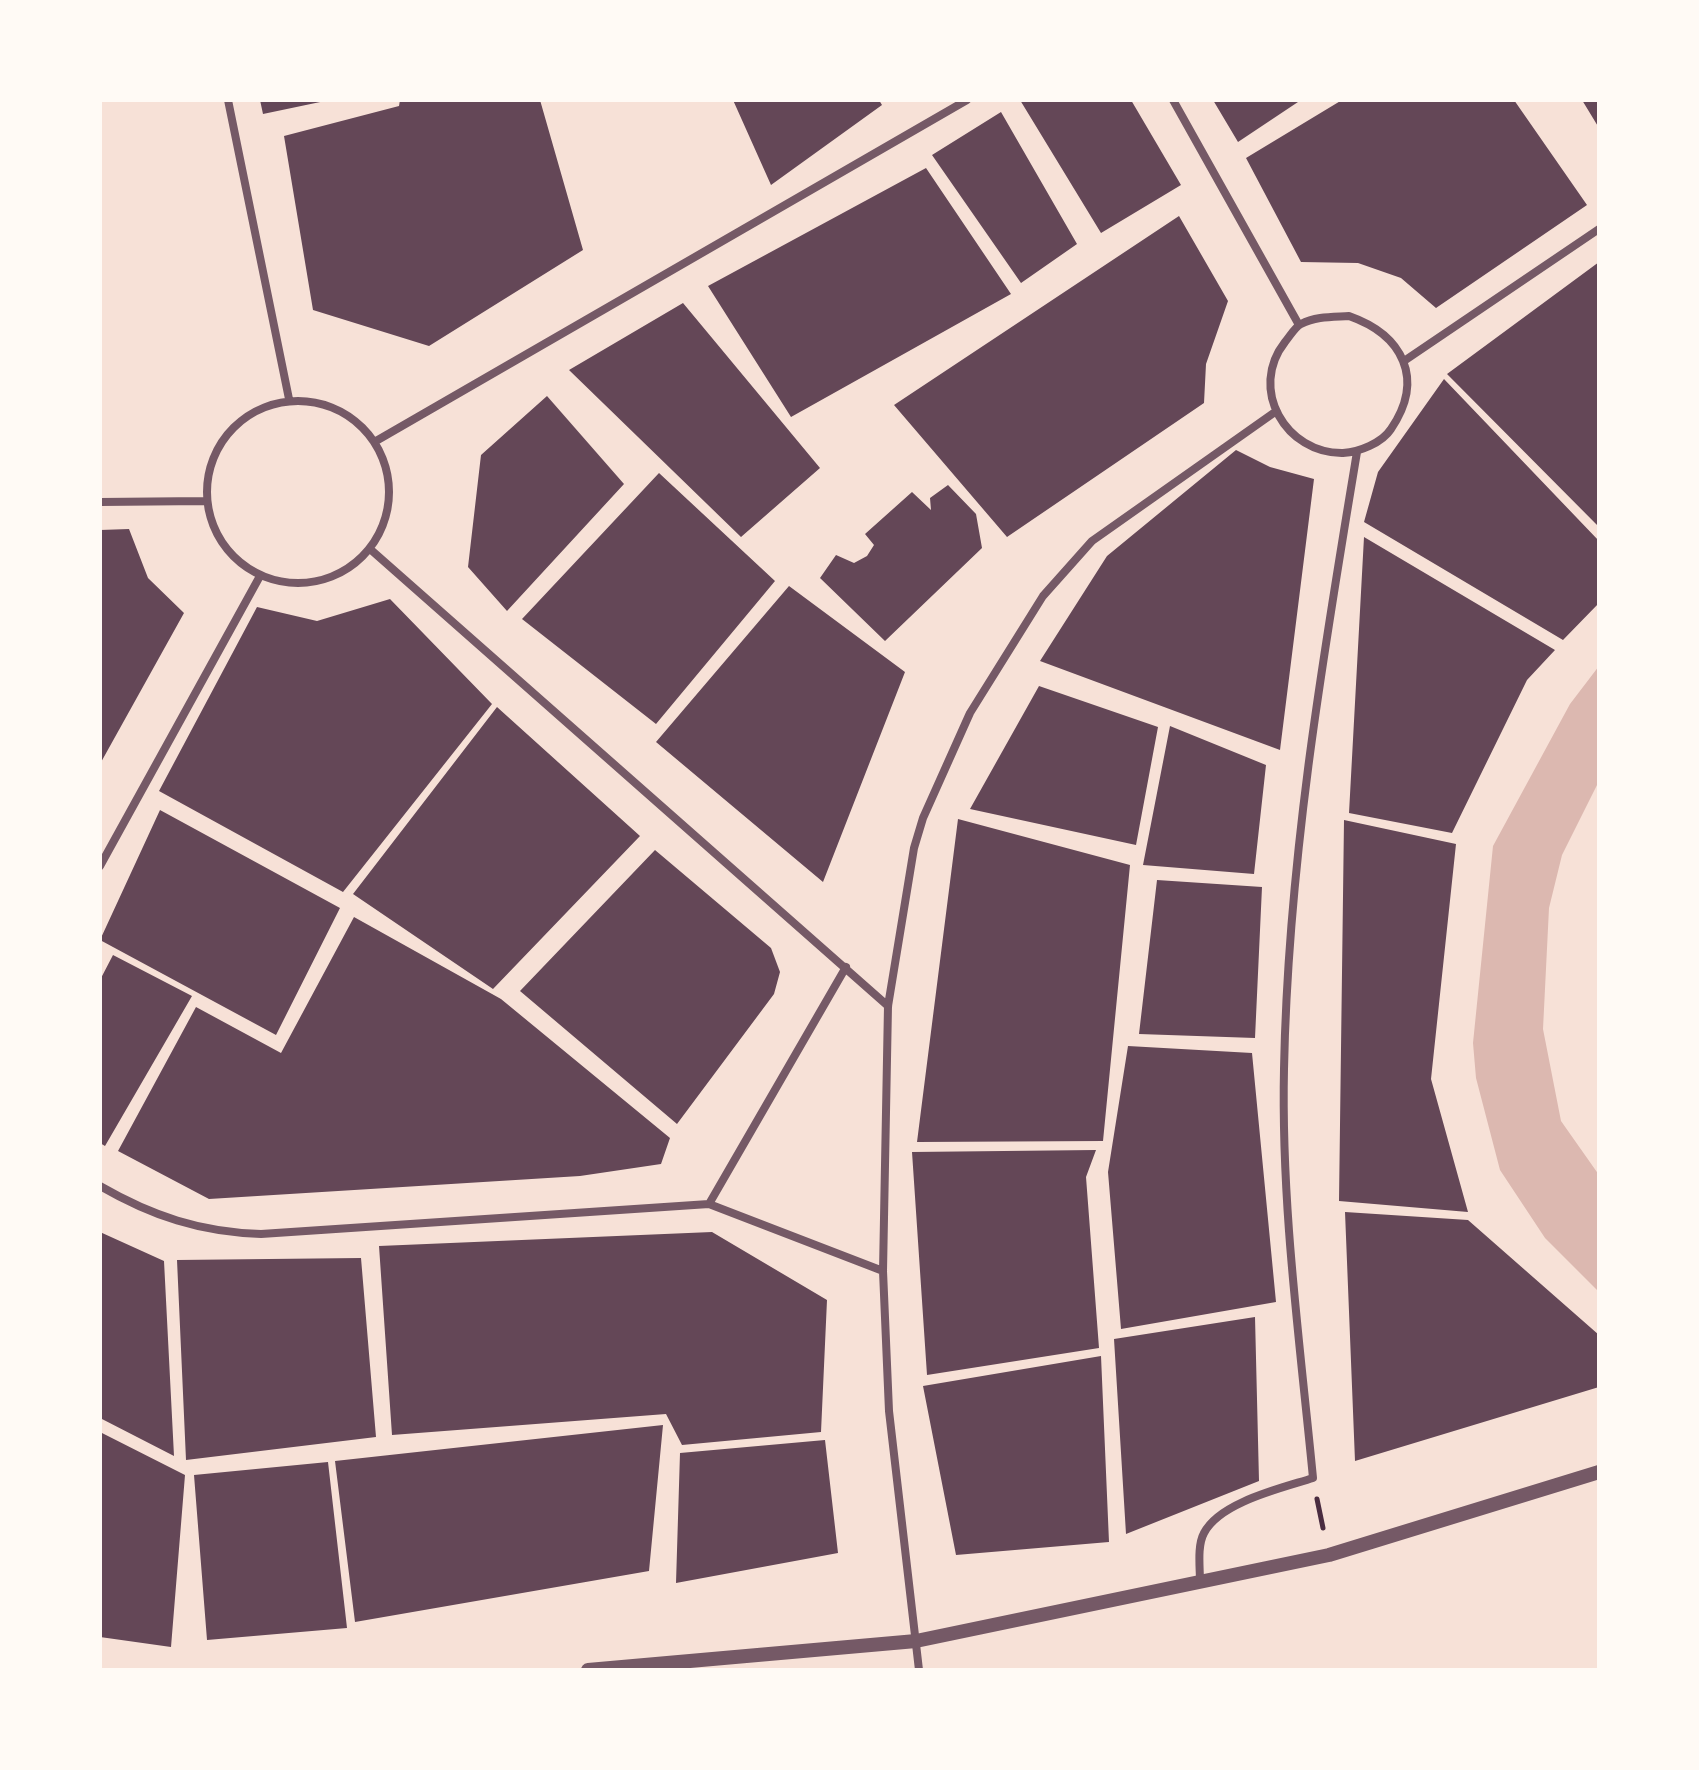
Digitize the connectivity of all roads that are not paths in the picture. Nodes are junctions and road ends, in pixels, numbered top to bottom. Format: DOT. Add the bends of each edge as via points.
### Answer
graph roads {
  1 [pos="228,100"];
  2 [pos="967,100"];
  3 [pos="1173,100"];
  4 [pos="1599,229"];
  5 [pos="1299,325"];
  6 [pos="1404,361"];
  7 [pos="289,399"];
  8 [pos="1275,412"];
  9 [pos="376,441"];
  10 [pos="1357,452"];
  11 [pos="205,501"];
  12 [pos="100,502"];
  13 [pos="370,549"];
  14 [pos="260,576"];
  15 [pos="100,866"];
  16 [pos="846,967"];
  17 [pos="888,1006"];
  18 [pos="100,1186"];
  19 [pos="709,1204"];
  20 [pos="883,1271"];
  21 [pos="1599,1472"];
  22 [pos="1200,1583"];
  23 [pos="916,1641"];
  24 [pos="637,1668"];
  25 [pos="588,1670"];
  26 [pos="919,1670"];
  1 -- 7 [label="street"];
  2 -- 9 [label="street"];
  3 -- 5 [label="street"];
  4 -- 6 [label="street"];
  5 -- 6 [label="street" via="1349,316 1392,339"];
  5 -- 8 [label="street" via="1279,350 1269,380"];
  6 -- 10 [label="street" via="1407,399 1389,433"];
  7 -- 9 [label="street" via="333,406 353,416"];
  7 -- 11 [label="street" via="255,409 228,436 215,456"];
  8 -- 10 [label="street" via="1295,439 1324,453"];
  8 -- 17 [label="street" via="1092,541 1043,596 970,713 923,818 907,877"];
  9 -- 13 [label="street" via="390,477 387,515"];
  10 -- 22 [label="street" via="1297,860 1284,1070 1291,1258 1313,1478 1258,1496 1211,1523 1201,1544"];
  11 -- 12 [label="street"];
  11 -- 14 [label="street" via="214,532 233,558"];
  13 -- 14 [label="street" via="339,575 300,585"];
  13 -- 16 [label="street"];
  14 -- 15 [label="street"];
  16 -- 17 [label="street"];
  16 -- 19 [label="street"];
  17 -- 20 [label="street"];
  18 -- 19 [label="street" via="182,1225 221,1233"];
  19 -- 20 [label="street"];
  20 -- 23 [label="street" via="889,1411"];
  21 -- 22 [label="street" via="1329,1555"];
  22 -- 23 [label="street"];
  23 -- 24 [label="street"];
  23 -- 26 [label="street"];
  24 -- 25 [label="street"];
}
